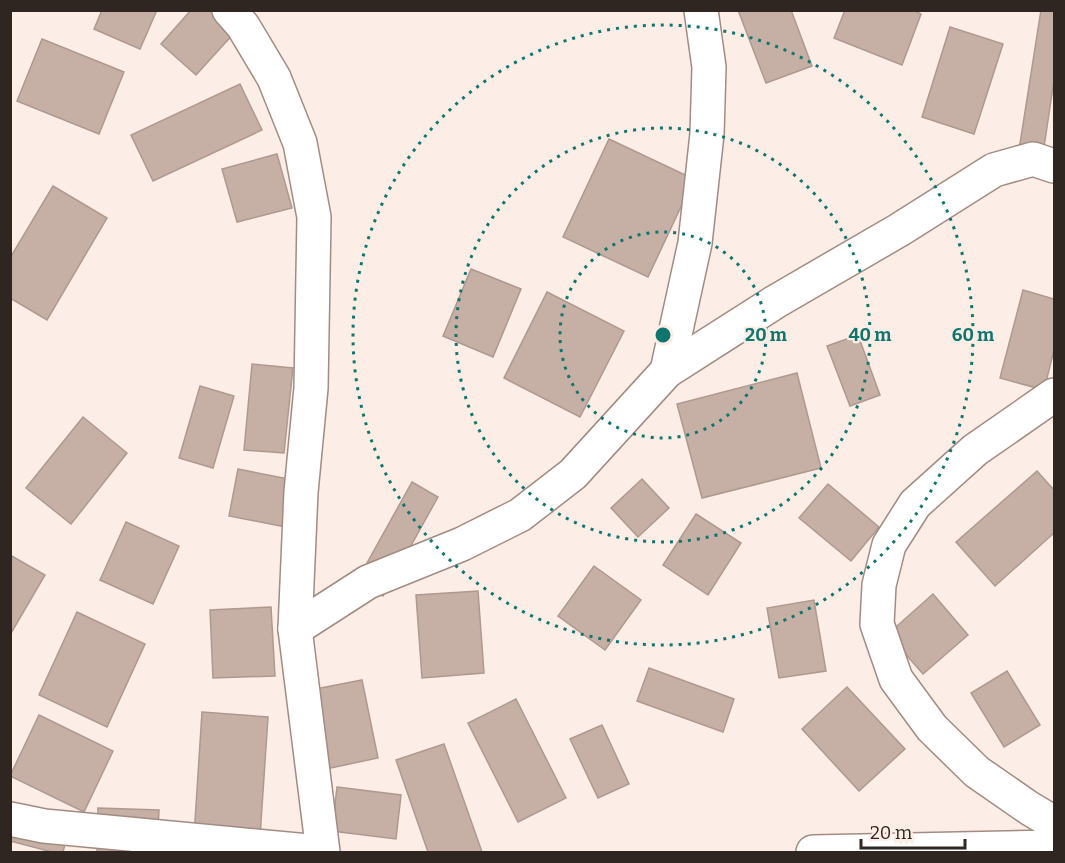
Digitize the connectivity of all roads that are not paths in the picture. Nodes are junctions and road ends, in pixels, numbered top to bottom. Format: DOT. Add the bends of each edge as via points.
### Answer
graph roads {
  1 [pos="229,10"];
  2 [pos="700,10"];
  3 [pos="1054,166"];
  4 [pos="667,371"];
  5 [pos="1054,395"];
  6 [pos="296,629"];
  7 [pos="10,819"];
  8 [pos="1054,823"];
  9 [pos="1054,847"];
  10 [pos="320,852"];
  11 [pos="813,852"];
  1 -- 6 [label="street" via="274,78 300,143 314,217 311,388 301,492"];
  2 -- 4 [label="street" via="709,67 707,134 695,243"];
  3 -- 4 [label="street" via="1033,159 994,170"];
  4 -- 6 [label="street" via="573,474 520,515 462,544 368,582"];
  5 -- 8 [label="street" via="975,450 915,504 889,545 879,585 877,624 896,679 932,728 977,772"];
  6 -- 10 [label="street"];
  7 -- 10 [label="street"];
  9 -- 11 [label="street"];
}
